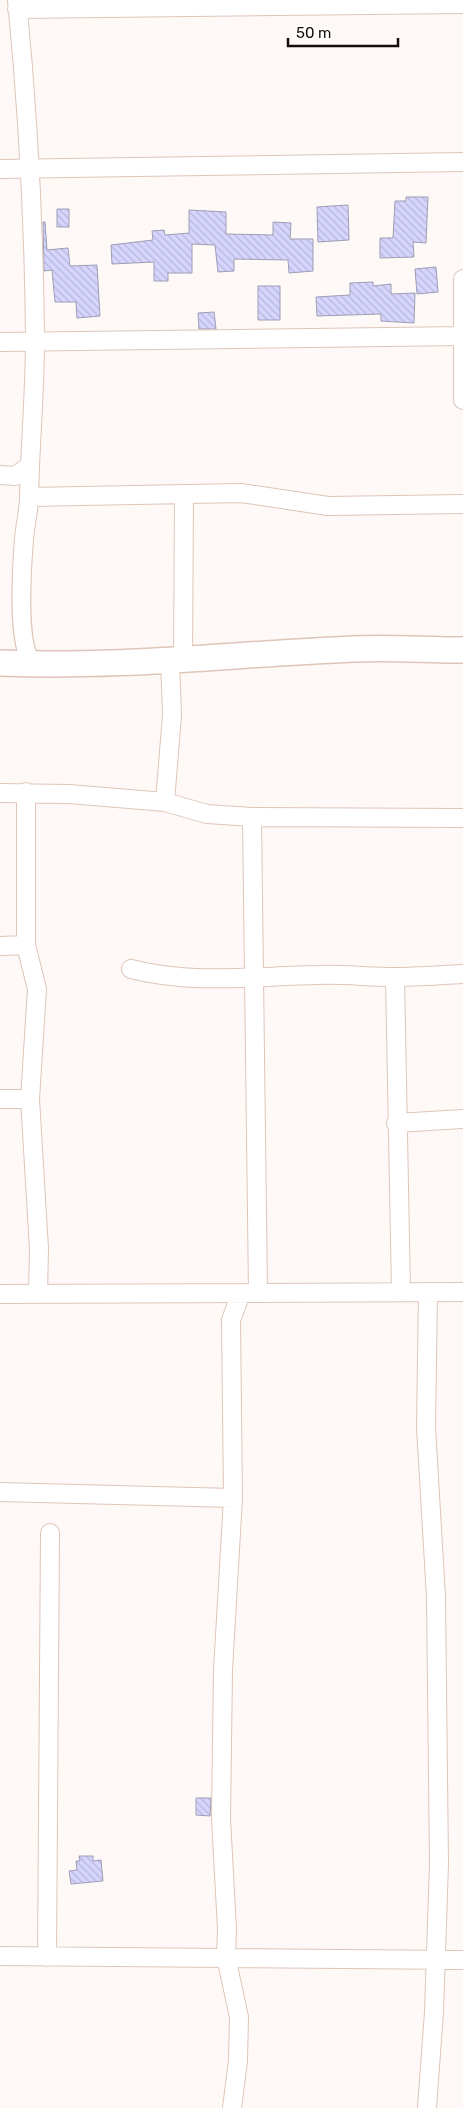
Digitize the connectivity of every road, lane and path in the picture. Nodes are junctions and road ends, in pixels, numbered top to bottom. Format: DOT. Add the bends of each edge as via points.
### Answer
graph roads {
  1 [pos="402,2"];
  2 [pos="17,4"];
  3 [pos="463,4"];
  4 [pos="463,17"];
  5 [pos="463,162"];
  6 [pos="30,168"];
  7 [pos="0,169"];
  8 [pos="463,279"];
  9 [pos="462,336"];
  10 [pos="35,341"];
  11 [pos="0,342"];
  12 [pos="463,400"];
  13 [pos="20,480"];
  14 [pos="184,495"];
  15 [pos="463,504"];
  16 [pos="463,650"];
  17 [pos="177,660"];
  18 [pos="0,663"];
  19 [pos="33,664"];
  20 [pos="26,792"];
  21 [pos="0,793"];
  22 [pos="165,802"];
  23 [pos="252,817"];
  24 [pos="463,818"];
  25 [pos="26,945"];
  26 [pos="0,946"];
  27 [pos="131,969"];
  28 [pos="463,974"];
  29 [pos="395,977"];
  30 [pos="256,979"];
  31 [pos="0,1099"];
  32 [pos="30,1099"];
  33 [pos="463,1119"];
  34 [pos="396,1122"];
  35 [pos="401,1292"];
  36 [pos="428,1292"];
  37 [pos="463,1292"];
  38 [pos="210,1293"];
  39 [pos="249,1293"];
  40 [pos="0,1294"];
  41 [pos="38,1294"];
  42 [pos="231,1320"];
  43 [pos="0,1492"];
  44 [pos="233,1498"];
  45 [pos="50,1533"];
  46 [pos="0,1956"];
  47 [pos="47,1956"];
  48 [pos="226,1958"];
  49 [pos="435,1959"];
  50 [pos="463,1960"];
  51 [pos="232,2108"];
  52 [pos="426,2108"];
  1 -- 2 [label="street"];
  1 -- 3 [label="street"];
  2 -- 6 [label="street"];
  3 -- 4 [label="street"];
  5 -- 6 [label="street"];
  6 -- 7 [label="street"];
  6 -- 10 [label="street"];
  8 -- 9 [label="street"];
  9 -- 10 [label="street"];
  9 -- 12 [label="street"];
  10 -- 11 [label="street"];
  10 -- 13 [label="street" via="32,440"];
  13 -- 14 [label="street"];
  13 -- 19 [label="street" via="24,538 21,603 24,648"];
  14 -- 15 [label="street" via="242,493 328,506"];
  14 -- 17 [label="street"];
  16 -- 17 [label="street" via="354,649"];
  17 -- 19 [label="street"];
  17 -- 22 [label="street"];
  18 -- 19 [label="street"];
  20 -- 21 [label="street"];
  20 -- 22 [label="street"];
  20 -- 25 [label="street"];
  22 -- 23 [label="street" via="202,812"];
  23 -- 24 [label="street"];
  23 -- 30 [label="street"];
  25 -- 26 [label="street"];
  25 -- 32 [label="street" via="37,989"];
  27 -- 30 [label="street" via="156,975"];
  28 -- 29 [label="street"];
  29 -- 30 [label="street" via="318,975"];
  29 -- 34 [label="street"];
  30 -- 39 [label="street"];
  31 -- 32 [label="street"];
  32 -- 41 [label="street" via="39,1249"];
  33 -- 34 [label="street"];
  34 -- 35 [label="street"];
  35 -- 36 [label="street"];
  35 -- 39 [label="street"];
  36 -- 37 [label="street"];
  36 -- 49 [label="street" via="426,1427 438,1692 439,1864"];
  38 -- 39 [label="street"];
  38 -- 41 [label="street"];
  38 -- 42 [label="street"];
  39 -- 42 [label="street"];
  40 -- 41 [label="street"];
  42 -- 44 [label="street"];
  43 -- 44 [label="street"];
  44 -- 48 [label="street" via="223,1670 221,1808"];
  45 -- 47 [label="street"];
  46 -- 47 [label="street"];
  47 -- 48 [label="street"];
  48 -- 49 [label="street"];
  48 -- 51 [label="street" via="239,2017"];
  49 -- 50 [label="street"];
  49 -- 52 [label="street"];
}
